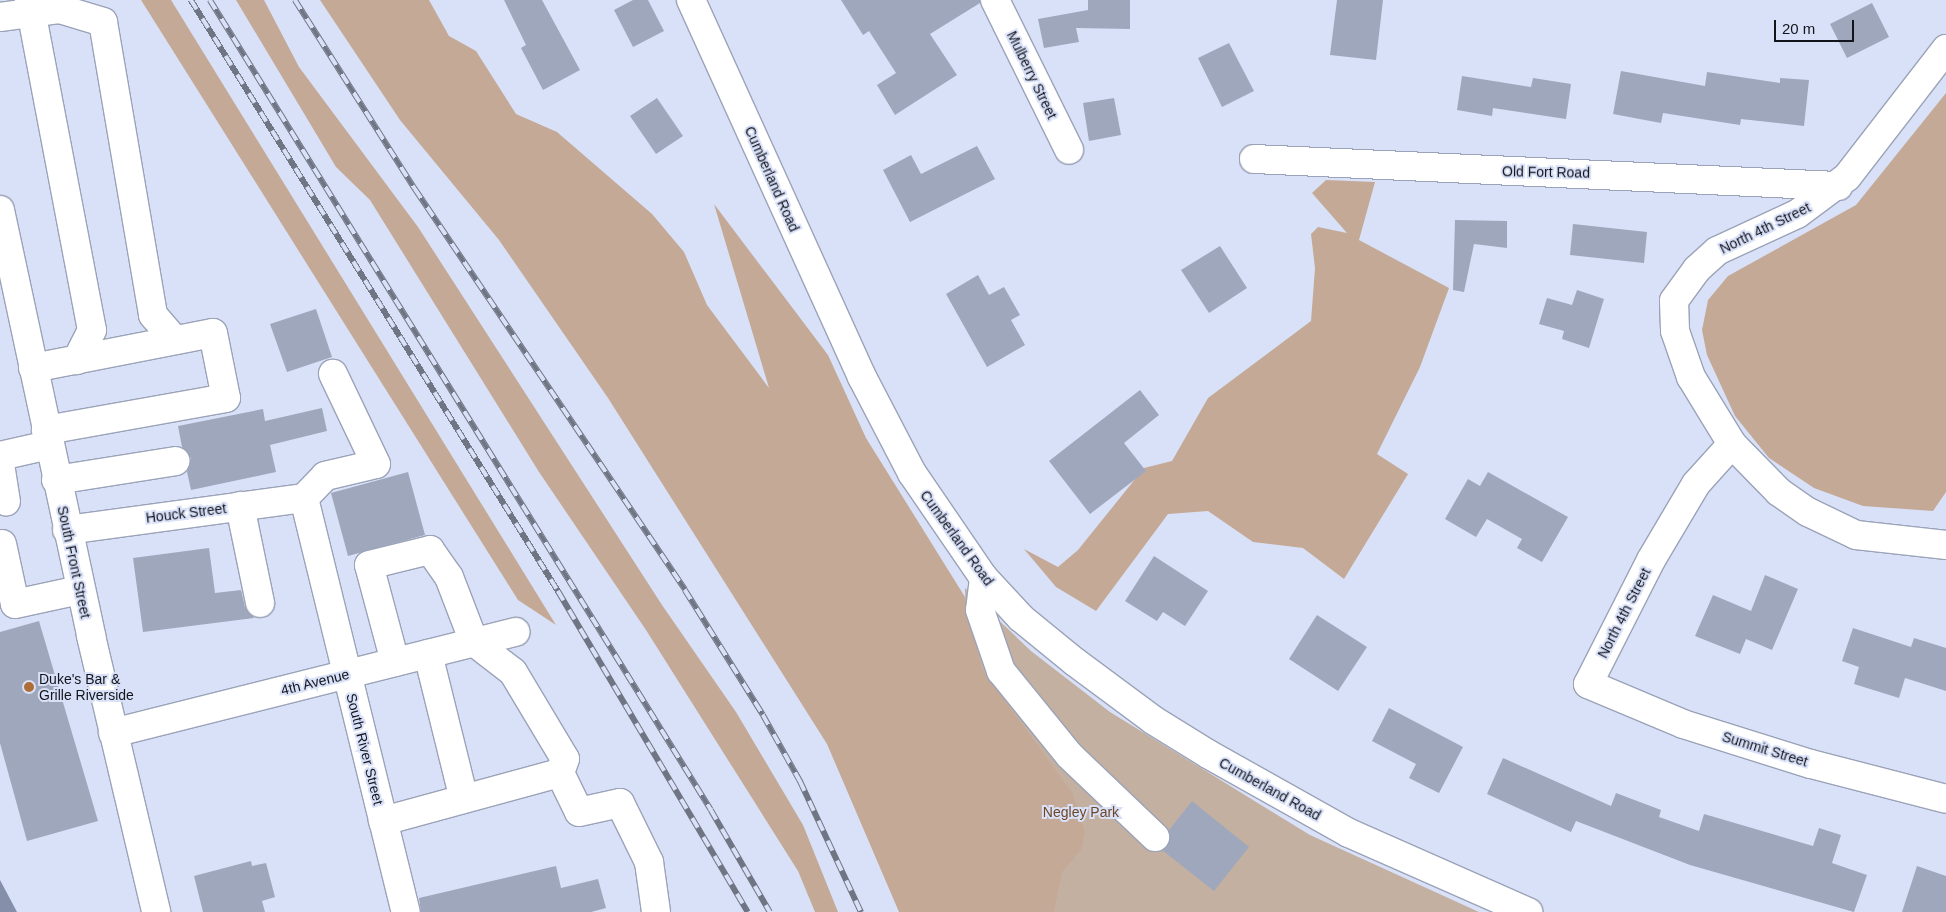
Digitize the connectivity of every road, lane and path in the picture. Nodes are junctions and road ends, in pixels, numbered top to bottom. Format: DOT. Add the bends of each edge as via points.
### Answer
graph roads {
  1 [pos="691,0"];
  2 [pos="995,0"];
  3 [pos="30,5"];
  4 [pos="86,12"];
  5 [pos="0,17"];
  6 [pos="1946,49"];
  7 [pos="1069,150"];
  8 [pos="1254,160"];
  9 [pos="1838,186"];
  10 [pos="0,210"];
  11 [pos="3,244"];
  12 [pos="153,315"];
  13 [pos="92,330"];
  14 [pos="175,340"];
  15 [pos="77,360"];
  16 [pos="33,368"];
  17 [pos="333,374"];
  18 [pos="47,438"];
  19 [pos="1732,444"];
  20 [pos="0,456"];
  21 [pos="176,461"];
  22 [pos="0,464"];
  23 [pos="56,480"];
  24 [pos="304,498"];
  25 [pos="6,502"];
  26 [pos="240,506"];
  27 [pos="67,530"];
  28 [pos="2,544"];
  29 [pos="1946,545"];
  30 [pos="984,578"];
  31 [pos="80,590"];
  32 [pos="260,603"];
  33 [pos="516,632"];
  34 [pos="474,642"];
  35 [pos="428,654"];
  36 [pos="395,662"];
  37 [pos="346,674"];
  38 [pos="1588,684"];
  39 [pos="113,733"];
  40 [pos="560,774"];
  41 [pos="464,799"];
  42 [pos="1946,799"];
  43 [pos="383,821"];
  44 [pos="1155,837"];
  45 [pos="156,912"];
  46 [pos="406,912"];
  47 [pos="656,912"];
  48 [pos="1528,912"];
  1 -- 30 [label="street, Cumberland Road" via="862,377 912,473"];
  2 -- 7 [label="street, Mulberry Street"];
  3 -- 4 [label="street"];
  3 -- 5 [label="street"];
  3 -- 13 [label="street"];
  4 -- 12 [label="street"];
  6 -- 9 [label="street, North 4th Street"];
  8 -- 9 [label="street, Old Fort Road"];
  9 -- 19 [label="street, North 4th Street" via="1798,214 1717,251 1678,292 1674,301 1679,348 1691,377"];
  10 -- 11 [label="street, South Front Street"];
  11 -- 16 [label="street, South Front Street"];
  12 -- 13 [label="street" via="144,328 117,336 108,338"];
  12 -- 14 [label="street"];
  13 -- 15 [label="street"];
  14 -- 15 [label="street"];
  14 -- 18 [label="street" via="213,333 226,398"];
  15 -- 16 [label="street"];
  16 -- 18 [label="street, South Front Street"];
  17 -- 24 [label="street" via="376,464 325,476"];
  18 -- 20 [label="street"];
  18 -- 23 [label="street, South Front Street"];
  19 -- 29 [label="street" via="1779,492 1840,529 1884,541"];
  19 -- 38 [label="street, North 4th Street" via="1696,484 1614,629"];
  21 -- 23 [label="street"];
  22 -- 25 [label="street"];
  23 -- 27 [label="street, South Front Street"];
  24 -- 26 [label="street, Houck Street"];
  24 -- 37 [label="street, South River Street"];
  26 -- 27 [label="street, Houck Street"];
  26 -- 32 [label="street"];
  27 -- 31 [label="street, South Front Street"];
  28 -- 31 [label="street" via="15,604"];
  30 -- 44 [label="street" via="980,610 1001,670 1069,755"];
  30 -- 48 [label="street, Cumberland Road" via="1021,618 1075,662 1153,720 1208,754 1349,833"];
  31 -- 39 [label="street, South Front Street"];
  33 -- 34 [label="street, 4th Avenue"];
  34 -- 35 [label="street, 4th Avenue"];
  34 -- 36 [label="street" via="449,577 430,550 369,565"];
  34 -- 40 [label="street" via="513,672 565,759"];
  35 -- 36 [label="street, 4th Avenue"];
  35 -- 41 [label="street"];
  36 -- 37 [label="street, 4th Avenue"];
  37 -- 39 [label="street, 4th Avenue"];
  37 -- 43 [label="street, South River Street"];
  38 -- 42 [label="street, Summit Street" via="1683,724 1811,764"];
  39 -- 45 [label="street, South Front Street"];
  40 -- 41 [label="street"];
  40 -- 47 [label="street" via="579,812 620,803 649,862"];
  41 -- 43 [label="street"];
  43 -- 46 [label="street, South River Street"];
}
